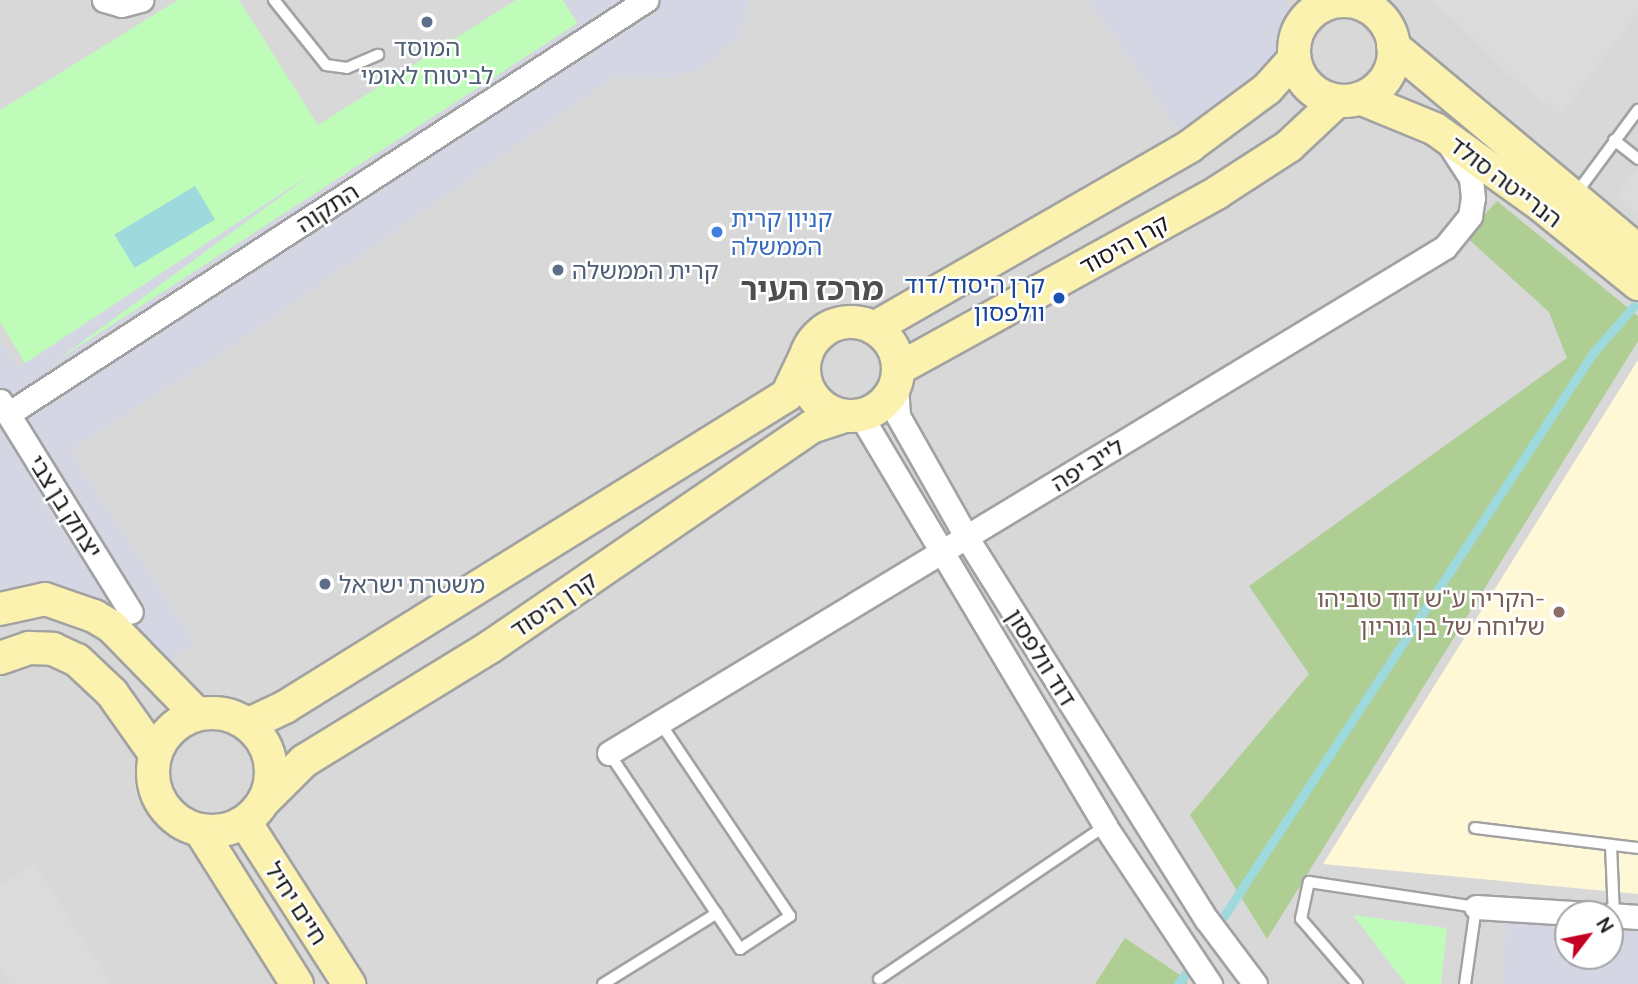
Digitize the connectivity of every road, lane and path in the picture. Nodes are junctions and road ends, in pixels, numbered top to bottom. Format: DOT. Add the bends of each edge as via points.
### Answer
graph roads {
  1 [pos="104,0"];
  2 [pos="141,0"];
  3 [pos="274,0"];
  4 [pos="646,0"];
  5 [pos="1287,0"];
  6 [pos="1364,3"];
  7 [pos="1296,46"];
  8 [pos="1394,46"];
  9 [pos="378,55"];
  10 [pos="1350,100"];
  11 [pos="1638,110"];
  12 [pos="1435,129"];
  13 [pos="1614,140"];
  14 [pos="1638,159"];
  15 [pos="1566,208"];
  16 [pos="1638,251"];
  17 [pos="1638,284"];
  18 [pos="874,328"];
  19 [pos="806,355"];
  20 [pos="897,377"];
  21 [pos="4,407"];
  22 [pos="853,416"];
  23 [pos="967,538"];
  24 [pos="940,554"];
  25 [pos="0,610"];
  26 [pos="131,612"];
  27 [pos="0,658"];
  28 [pos="197,714"];
  29 [pos="659,721"];
  30 [pos="249,724"];
  31 [pos="609,752"];
  32 [pos="155,754"];
  33 [pos="266,799"];
  34 [pos="245,822"];
  35 [pos="1105,826"];
  36 [pos="1475,828"];
  37 [pos="200,830"];
  38 [pos="1611,845"];
  39 [pos="1638,848"];
  40 [pos="1612,900"];
  41 [pos="1476,907"];
  42 [pos="1554,912"];
  43 [pos="717,913"];
  44 [pos="879,979"];
  45 [pos="298,984"];
  46 [pos="349,984"];
  47 [pos="603,984"];
  48 [pos="1210,984"];
  49 [pos="1255,984"];
  50 [pos="1357,984"];
  51 [pos="1465,984"];
  1 -- 2 [label="street" via="121,5"];
  3 -- 9 [label="lane" via="326,65 347,68"];
  4 -- 21 [label="street, התקוה"];
  5 -- 7 [label="street"];
  6 -- 7 [label="street" via="1326,4 1314,11"];
  6 -- 8 [label="street" via="1389,30"];
  7 -- 10 [label="street" via="1314,92"];
  7 -- 18 [label="street, קרן היסוד" via="1267,89 1190,146"];
  8 -- 10 [label="street" via="1387,78"];
  8 -- 15 [label="street, הנרייטה סולד"];
  10 -- 12 [label="street, הנרייטה סולד"];
  10 -- 20 [label="street, קרן היסוד" via="1218,192"];
  11 -- 13 [label="lane"];
  12 -- 15 [label="street, הנרייטה סולד"];
  12 -- 23 [label="street, לייב יפה" via="1462,159 1473,198 1470,216 1445,247"];
  13 -- 14 [label="lane"];
  13 -- 15 [label="lane"];
  15 -- 16 [label="street, הנרייטה סולד"];
  15 -- 17 [label="street, הנרייטה סולד"];
  18 -- 19 [label="street" via="840,323 824,329"];
  18 -- 20 [label="street" via="891,343"];
  19 -- 22 [label="street" via="807,387 816,401"];
  19 -- 30 [label="street" via="787,395 285,708"];
  20 -- 22 [label="street" via="876,410"];
  20 -- 23 [label="street, דוד וולפסון" via="898,416"];
  21 -- 26 [label="street, יצחק בן צבי"];
  22 -- 24 [label="street, דוד וולפסון"];
  22 -- 33 [label="street, קרן היסוד" via="811,427 490,647 304,761"];
  23 -- 24 [label="street, לייב יפה"];
  23 -- 49 [label="street, דוד וולפסון" via="1207,920"];
  24 -- 29 [label="street, לייב יפה"];
  24 -- 35 [label="street, דוד וולפסון"];
  25 -- 28 [label="street" via="45,599 94,617 112,627"];
  27 -- 32 [label="street" via="29,648 53,649 77,660 113,693"];
  28 -- 30 [label="street" via="224,714"];
  28 -- 32 [label="street" via="170,730"];
  29 -- 31 [label="street, לייב יפה"];
  29 -- 43 [label="lane" via="790,916 740,949"];
  30 -- 33 [label="street" via="271,759"];
  31 -- 43 [label="lane"];
  32 -- 37 [label="street" via="157,793 167,810"];
  33 -- 34 [label="street"];
  34 -- 37 [label="street"];
  34 -- 46 [label="street, חיים יחיל"];
  35 -- 44 [label="lane"];
  35 -- 48 [label="street, דוד וולפסון"];
  36 -- 38 [label="lane"];
  37 -- 45 [label="street, חיים יחיל"];
  38 -- 39 [label="lane"];
  38 -- 40 [label="lane"];
  41 -- 42 [label="street"];
  41 -- 50 [label="lane" via="1310,882 1301,919"];
  41 -- 51 [label="lane"];
  43 -- 47 [label="lane"];
}
